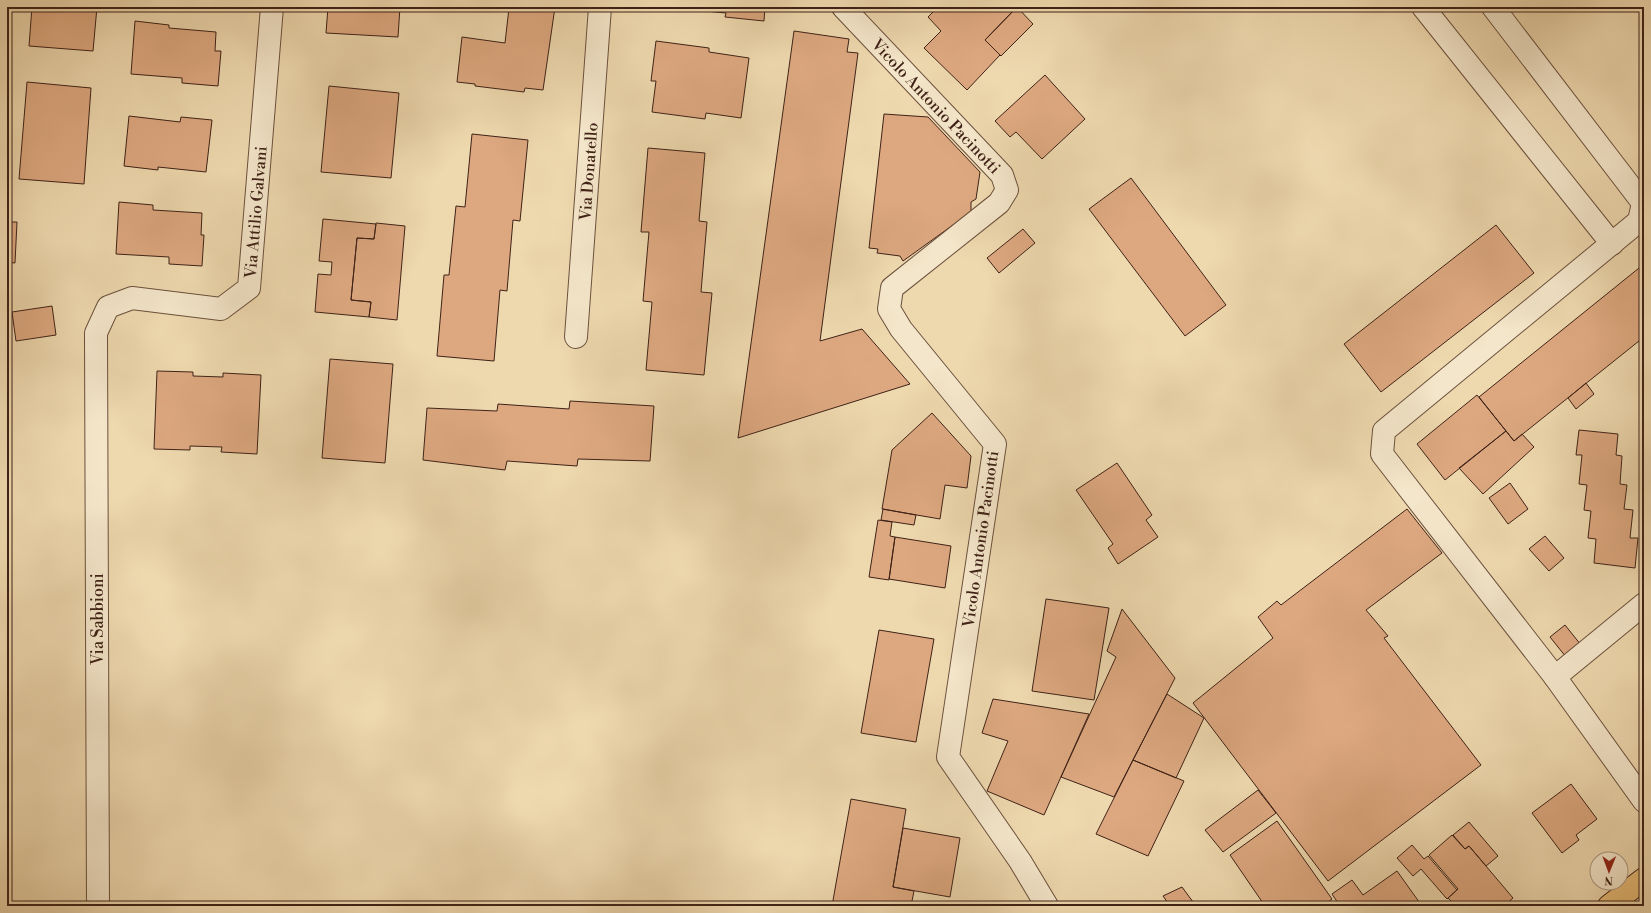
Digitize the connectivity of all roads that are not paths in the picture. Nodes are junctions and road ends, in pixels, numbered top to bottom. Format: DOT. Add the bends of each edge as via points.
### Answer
graph roads {
  1 [pos="272,7"];
  2 [pos="600,7"];
  3 [pos="843,7"];
  4 [pos="1423,7"];
  5 [pos="1493,7"];
  6 [pos="1612,244"];
  7 [pos="96,333"];
  8 [pos="576,337"];
  9 [pos="1644,604"];
  10 [pos="1555,677"];
  11 [pos="1644,801"];
  12 [pos="1644,878"];
  13 [pos="98,906"];
  14 [pos="1047,906"];
  15 [pos="1609,906"];
  1 -- 7 [label="street, Via Attilio Galvani" via="248,288 221,308 132,298 108,307"];
  2 -- 8 [label="street, Via Donatello"];
  3 -- 14 [label="street, Vicolo Antonio Pacinotti" via="1002,175 1007,190 999,203 892,288 889,309 901,329 995,444 948,757 1020,861"];
  4 -- 6 [label="street"];
  5 -- 6 [label="street" via="1643,203 1639,221"];
  6 -- 10 [label="street" via="1384,431 1382,454"];
  7 -- 13 [label="street, Via Sabbioni"];
  9 -- 10 [label="street"];
  10 -- 11 [label="street"];
  12 -- 15 [label="main road"];
}
